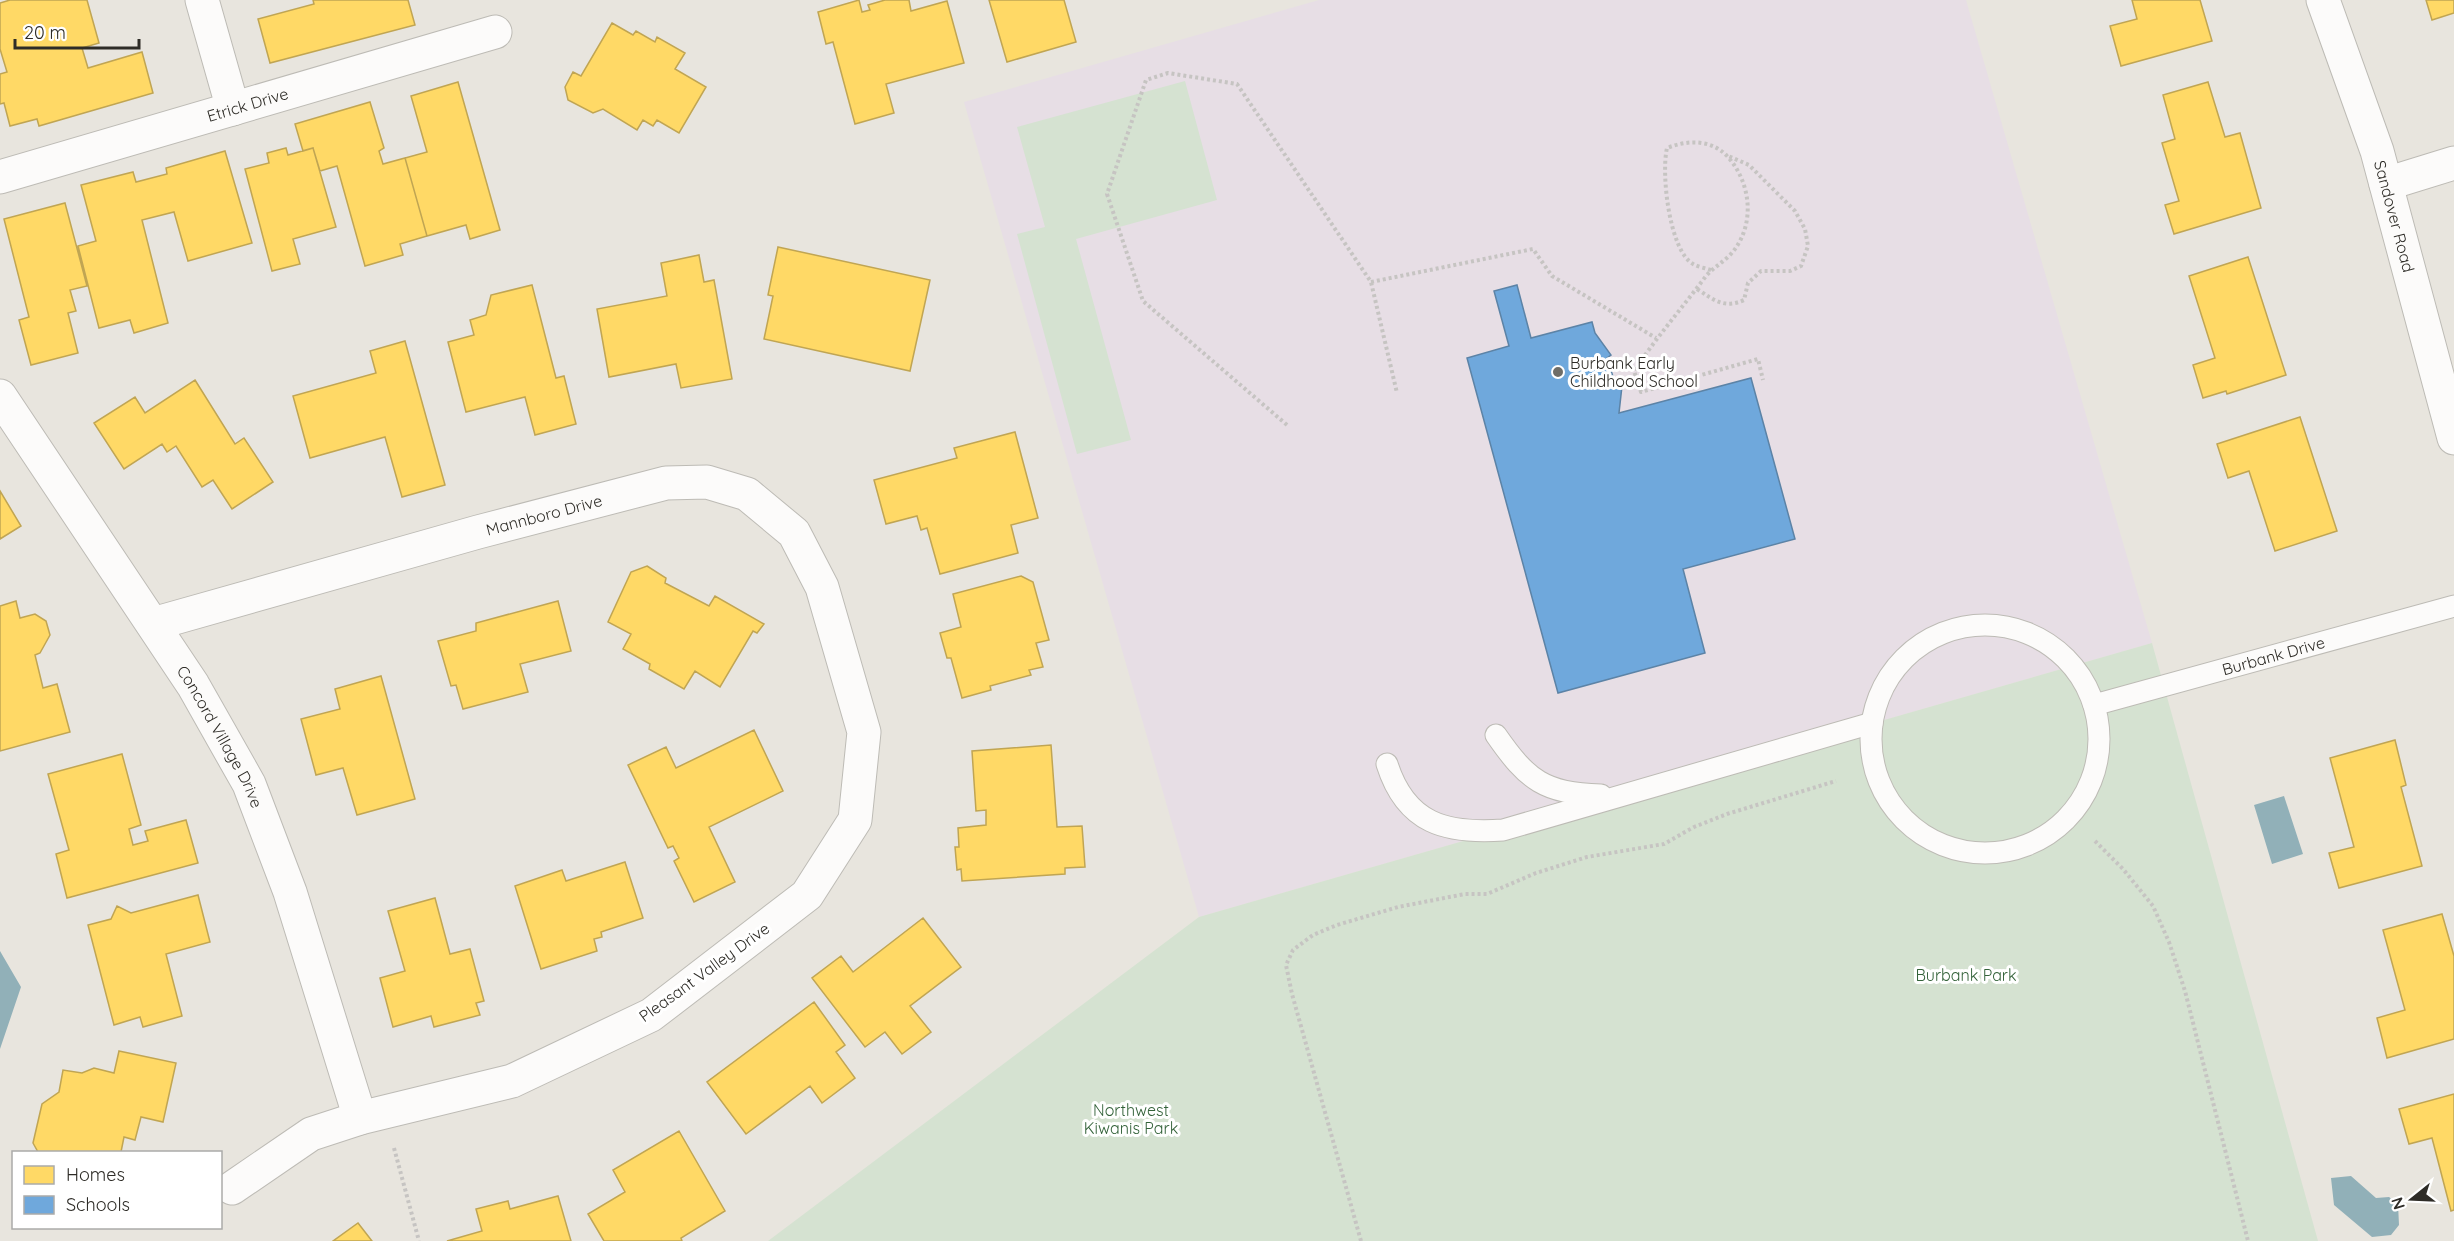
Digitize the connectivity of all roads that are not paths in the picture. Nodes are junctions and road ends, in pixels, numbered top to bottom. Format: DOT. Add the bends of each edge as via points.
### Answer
graph roads {
  1 [pos="202,0"];
  2 [pos="2323,0"];
  3 [pos="495,32"];
  4 [pos="233,109"];
  5 [pos="2454,163"];
  6 [pos="0,177"];
  7 [pos="2386,184"];
  8 [pos="0,396"];
  9 [pos="2454,438"];
  10 [pos="2454,606"];
  11 [pos="153,624"];
  12 [pos="843,660"];
  13 [pos="2094,705"];
  14 [pos="1872,723"];
  15 [pos="1496,735"];
  16 [pos="1387,764"];
  17 [pos="1632,793"];
  18 [pos="372,1115"];
  19 [pos="232,1188"];
  1 -- 4 [label="street"];
  2 -- 7 [label="street, Sandover Road"];
  3 -- 4 [label="street, Etrick Drive"];
  4 -- 6 [label="street, Etrick Drive"];
  5 -- 7 [label="street"];
  7 -- 9 [label="street, Sandover Road"];
  8 -- 11 [label="street, Concord Village Drive"];
  10 -- 13 [label="lane, Burbank Drive"];
  11 -- 12 [label="street, Mannboro Drive" via="666,483 707,482 747,494 795,533 822,587"];
  11 -- 18 [label="street, Concord Village Drive" via="249,784"];
  12 -- 18 [label="street, Pleasant Valley Drive" via="864,732 855,820 807,895 651,1015 512,1081"];
  13 -- 14 [label="lane" via="2082,678 2061,654 2036,636 2007,626 1976,625 1946,631 1896,667 1881,694"];
  13 -- 14 [label="lane" via="2099,733 2097,759 2090,785 2075,808 2057,828 2034,842 1981,853 1954,849 1929,838 1890,801 1871,750"];
  14 -- 17 [label="lane"];
  15 -- 17 [label="lane" via="1530,776 1549,788 1572,794"];
  16 -- 17 [label="lane" via="1393,783 1416,812 1434,822 1470,832 1503,830"];
  18 -- 19 [label="street, Pleasant Valley Drive" via="312,1134"];
}
